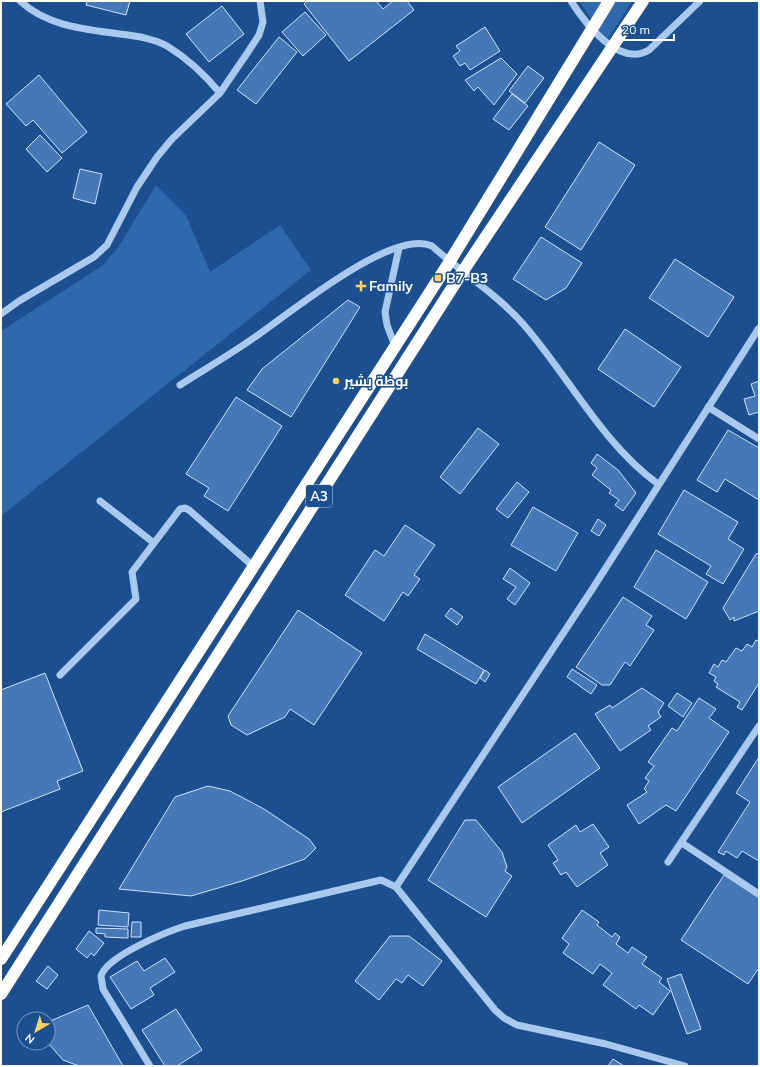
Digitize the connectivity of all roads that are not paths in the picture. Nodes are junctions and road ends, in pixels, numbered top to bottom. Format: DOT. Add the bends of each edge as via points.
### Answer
graph roads {
  1 [pos="20,1"];
  2 [pos="260,1"];
  3 [pos="572,1"];
  4 [pos="609,1"];
  5 [pos="643,1"];
  6 [pos="700,1"];
  7 [pos="591,29"];
  8 [pos="613,47"];
  9 [pos="220,92"];
  10 [pos="399,248"];
  11 [pos="450,261"];
  12 [pos="463,271"];
  13 [pos="1,314"];
  14 [pos="759,328"];
  15 [pos="395,346"];
  16 [pos="180,385"];
  17 [pos="708,407"];
  18 [pos="759,439"];
  19 [pos="658,484"];
  20 [pos="100,501"];
  21 [pos="154,543"];
  22 [pos="253,566"];
  23 [pos="60,675"];
  24 [pos="759,726"];
  25 [pos="682,843"];
  26 [pos="668,862"];
  27 [pos="396,888"];
  28 [pos="759,894"];
  29 [pos="1,959"];
  30 [pos="1,994"];
  31 [pos="150,1066"];
  32 [pos="685,1066"];
  1 -- 9 [label="street" via="49,21 145,38 166,46 205,76"];
  2 -- 9 [label="street" via="263,22 259,35"];
  3 -- 7 [label="street"];
  4 -- 7 [label="highway, A3"];
  5 -- 8 [label="highway, A3"];
  6 -- 8 [label="street" via="643,53 630,54"];
  7 -- 8 [label="street"];
  7 -- 11 [label="highway, A3"];
  8 -- 12 [label="highway, A3"];
  9 -- 13 [label="street" via="165,147 137,187 116,230 102,251 18,301"];
  10 -- 11 [label="street" via="423,243 432,246"];
  10 -- 15 [label="street" via="385,312"];
  10 -- 16 [label="street" via="374,257 348,271 250,341"];
  11 -- 12 [label="street"];
  11 -- 15 [label="highway, A3"];
  12 -- 19 [label="street" via="523,324 618,447"];
  12 -- 30 [label="highway, A3"];
  14 -- 17 [label="street"];
  15 -- 22 [label="highway, A3"];
  17 -- 18 [label="street"];
  17 -- 19 [label="street"];
  19 -- 27 [label="street" via="593,588"];
  20 -- 21 [label="street"];
  21 -- 22 [label="street" via="180,509 184,508"];
  21 -- 23 [label="street" via="132,572 136,599"];
  22 -- 29 [label="highway, A3"];
  24 -- 25 [label="street"];
  25 -- 26 [label="street"];
  25 -- 28 [label="street"];
  27 -- 31 [label="street" via="381,880 185,926 158,936 107,966 101,976 103,989"];
  27 -- 32 [label="street" via="504,1018 517,1025 606,1044"];
}
